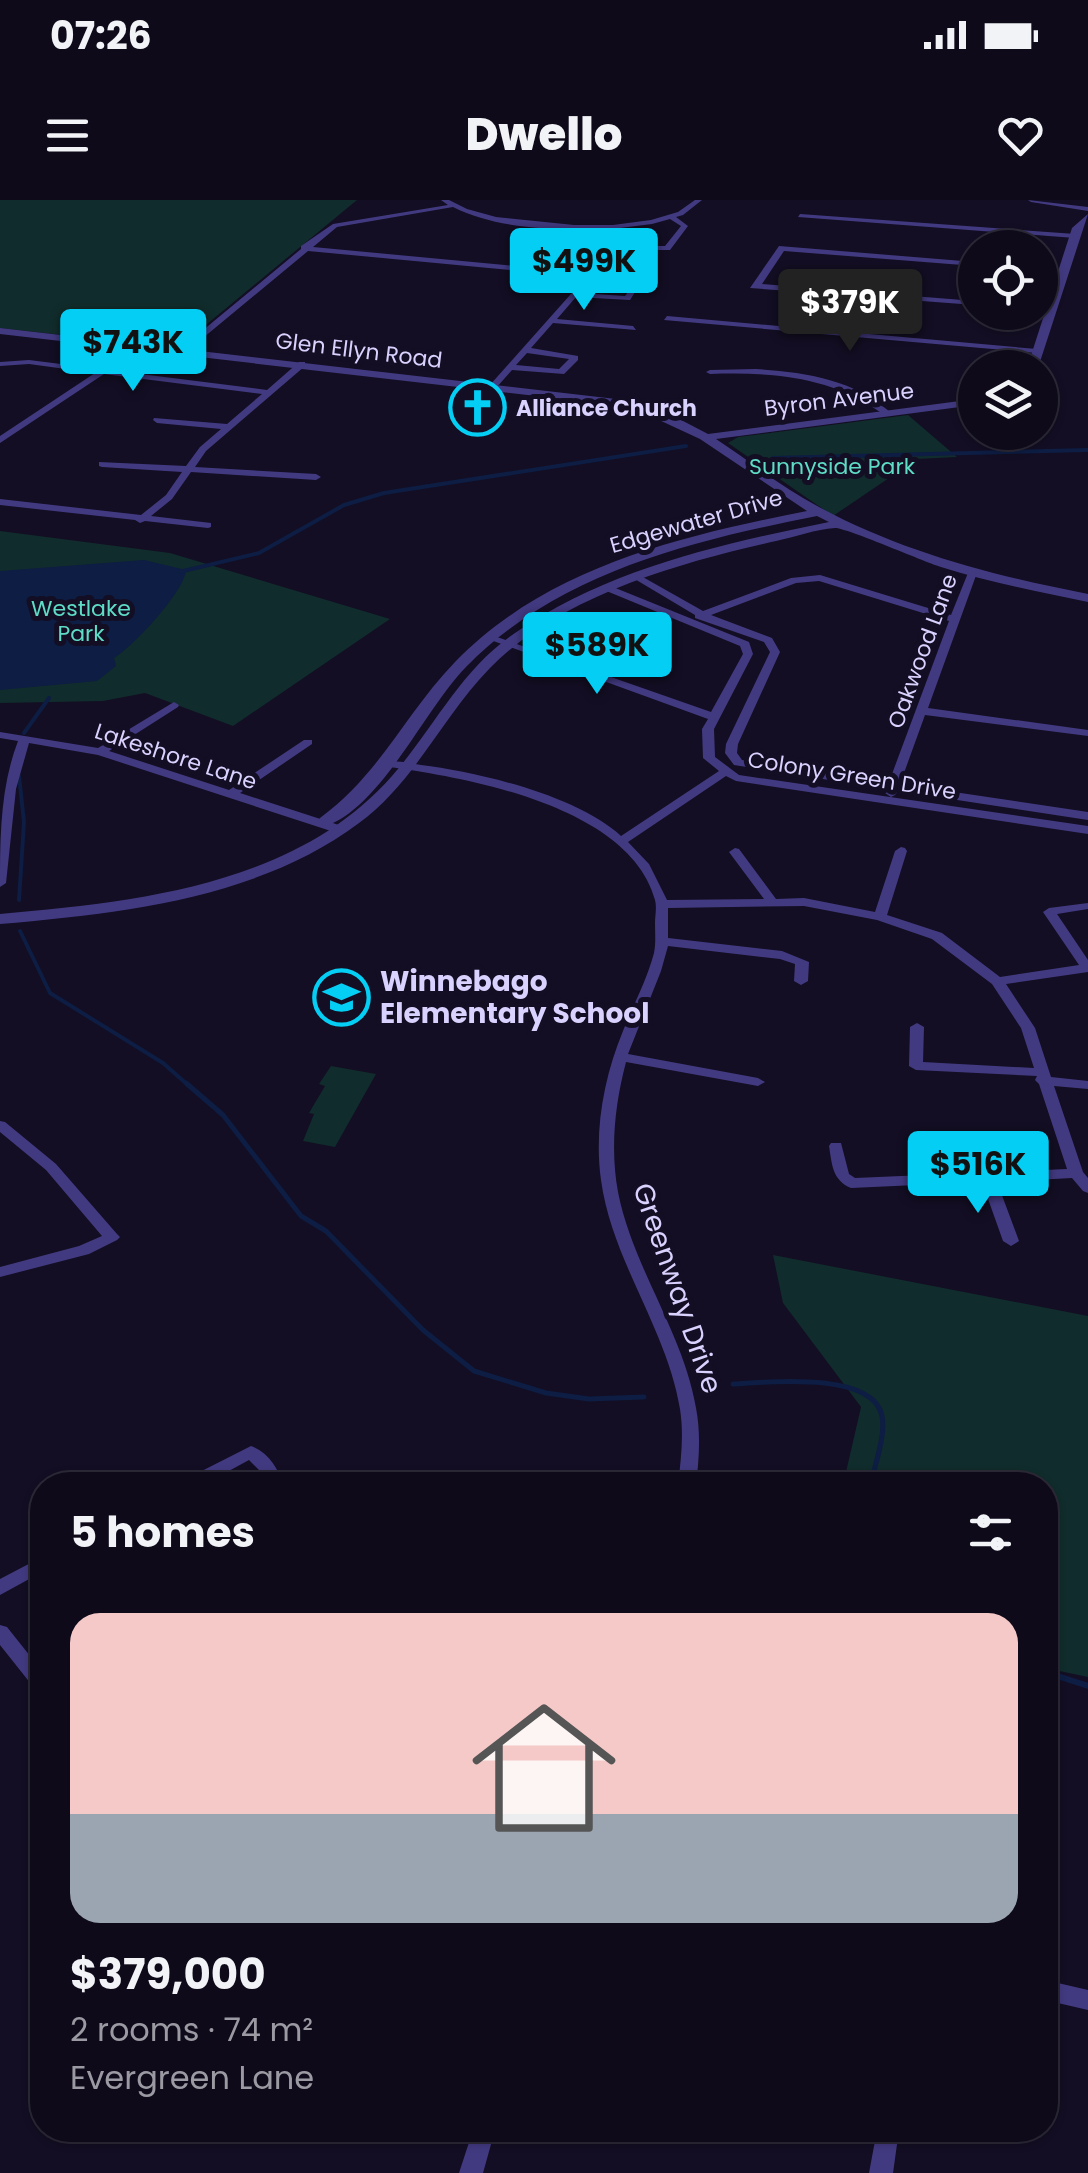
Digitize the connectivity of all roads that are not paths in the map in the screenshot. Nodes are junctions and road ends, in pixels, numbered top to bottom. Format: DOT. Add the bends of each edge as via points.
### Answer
graph roads {
  1 [pos="699,200"];
  2 [pos="812,200"];
  3 [pos="1031,200"];
  4 [pos="447,203"];
  5 [pos="1088,209"];
  6 [pos="672,217"];
  7 [pos="1088,217"];
  8 [pos="616,225"];
  9 [pos="1075,236"];
  10 [pos="304,248"];
  11 [pos="616,248"];
  12 [pos="958,263"];
  13 [pos="1058,271"];
  14 [pos="1063,271"];
  15 [pos="592,276"];
  16 [pos="1058,282"];
  17 [pos="575,295"];
  18 [pos="958,302"];
  19 [pos="666,318"];
  20 [pos="552,321"];
  21 [pos="633,328"];
  22 [pos="0,331"];
  23 [pos="183,350"];
  24 [pos="526,350"];
  25 [pos="1027,350"];
  26 [pos="1,364"];
  27 [pos="302,364"];
  28 [pos="510,368"];
  29 [pos="102,372"];
  30 [pos="710,372"];
  31 [pos="492,386"];
  32 [pos="266,392"];
  33 [pos="958,404"];
  34 [pos="886,412"];
  35 [pos="156,420"];
  36 [pos="228,427"];
  37 [pos="708,438"];
  38 [pos="0,440"];
  39 [pos="102,464"];
  40 [pos="187,471"];
  41 [pos="316,477"];
  42 [pos="0,502"];
  43 [pos="819,512"];
  44 [pos="140,520"];
  45 [pos="843,523"];
  46 [pos="208,525"];
  47 [pos="973,570"];
  48 [pos="638,578"];
  49 [pos="608,588"];
  50 [pos="1088,598"];
  51 [pos="702,615"];
  52 [pos="954,619"];
  53 [pos="687,621"];
  54 [pos="490,638"];
  55 [pos="508,644"];
  56 [pos="174,705"];
  57 [pos="922,711"];
  58 [pos="714,717"];
  59 [pos="1087,730"];
  60 [pos="0,735"];
  61 [pos="25,739"];
  62 [pos="308,742"];
  63 [pos="100,752"];
  64 [pos="389,764"];
  65 [pos="407,766"];
  66 [pos="726,772"];
  67 [pos="894,788"];
  68 [pos="230,794"];
  69 [pos="888,802"];
  70 [pos="1088,816"];
  71 [pos="321,824"];
  72 [pos="338,830"];
  73 [pos="1088,830"];
  74 [pos="620,842"];
  75 [pos="901,851"];
  76 [pos="735,852"];
  77 [pos="0,883"];
  78 [pos="770,900"];
  79 [pos="662,904"];
  80 [pos="1084,906"];
  81 [pos="106,907"];
  82 [pos="880,917"];
  83 [pos="0,919"];
  84 [pos="664,941"];
  85 [pos="1088,968"];
  86 [pos="801,982"];
  87 [pos="996,982"];
  88 [pos="917,1027"];
  89 [pos="621,1057"];
  90 [pos="1041,1076"];
  91 [pos="758,1082"];
  92 [pos="1088,1085"];
  93 [pos="0,1124"];
  94 [pos="836,1146"];
  95 [pos="1076,1173"];
  96 [pos="986,1176"];
  97 [pos="1088,1188"];
  98 [pos="1011,1241"];
  99 [pos="0,1272"];
  100 [pos="213,1472"];
  101 [pos="271,1472"];
  102 [pos="688,1472"];
  103 [pos="30,1571"];
  104 [pos="0,1588"];
  105 [pos="0,1632"];
  106 [pos="30,1669"];
  107 [pos="1058,1993"];
  108 [pos="1088,2000"];
  109 [pos="480,2142"];
  110 [pos="886,2142"];
  111 [pos="471,2173"];
  112 [pos="881,2173"];
  1 -- 6 [label="street"];
  2 -- 9 [label="street" via="802,216"];
  3 -- 5 [label="street"];
  4 -- 8 [label="street" via="506,222"];
  4 -- 10 [label="street" via="341,222"];
  6 -- 8 [label="street"];
  6 -- 11 [label="street" via="685,226 668,248"];
  7 -- 9 [label="street"];
  8 -- 11 [label="street"];
  9 -- 14 [label="street"];
  10 -- 15 [label="street"];
  10 -- 23 [label="street"];
  11 -- 15 [label="street"];
  12 -- 18 [label="street" via="780,249 756,285"];
  13 -- 14 [label="street"];
  14 -- 16 [label="street"];
  15 -- 17 [label="street"];
  15 -- 17 [label="street" via="640,280 626,298"];
  17 -- 20 [label="street"];
  19 -- 25 [label="street"];
  20 -- 21 [label="street"];
  20 -- 24 [label="street"];
  22 -- 23 [label="street, Glen Ellyn Road"];
  23 -- 27 [label="street, Glen Ellyn Road"];
  24 -- 28 [label="street"];
  24 -- 28 [label="street" via="576,358 560,372"];
  26 -- 29 [label="street"];
  27 -- 31 [label="street, Glen Ellyn Road"];
  27 -- 32 [label="street"];
  28 -- 31 [label="street"];
  29 -- 32 [label="street"];
  29 -- 38 [label="street"];
  30 -- 34 [label="street" via="825,381 868,397"];
  31 -- 37 [label="street, Glen Ellyn Road" via="634,404"];
  32 -- 36 [label="street"];
  33 -- 34 [label="street, Byron Avenue"];
  34 -- 37 [label="street, Byron Avenue"];
  35 -- 36 [label="street"];
  36 -- 40 [label="street"];
  37 -- 43 [label="street, Glen Ellyn Road"];
  39 -- 40 [label="street"];
  40 -- 41 [label="street"];
  40 -- 44 [label="street" via="169,497"];
  42 -- 44 [label="street"];
  43 -- 45 [label="street, Glen Ellyn Road"];
  43 -- 54 [label="street, Edgewater Drive" via="631,560 531,607"];
  44 -- 46 [label="street"];
  45 -- 47 [label="street, Glen Ellyn Road" via="896,548"];
  45 -- 48 [label="street, Edgewater Drive" via="719,549"];
  47 -- 50 [label="street, Glen Ellyn Road"];
  47 -- 52 [label="street, Oakwood Lane"];
  48 -- 49 [label="street, Edgewater Drive"];
  48 -- 51 [label="street, Colony Green Drive"];
  49 -- 53 [label="street, Colony Green Drive"];
  49 -- 55 [label="street, Edgewater Drive"];
  51 -- 52 [label="street" via="794,580 820,578"];
  51 -- 53 [label="street"];
  51 -- 67 [label="street, Colony Green Drive" via="768,640 776,652 732,744 738,763"];
  52 -- 57 [label="street, Oakwood Lane"];
  53 -- 58 [label="street, Colony Green Drive" via="745,644 748,654"];
  54 -- 55 [label="street"];
  54 -- 64 [label="street, Edgewater Drive" via="460,665"];
  55 -- 58 [label="street"];
  55 -- 65 [label="street, Edgewater Drive" via="459,690"];
  56 -- 63 [label="street"];
  57 -- 59 [label="street"];
  57 -- 67 [label="street, Oakwood Lane"];
  58 -- 66 [label="street, Colony Green Drive" via="709,758"];
  60 -- 61 [label="street, Lakeshore Lane"];
  61 -- 63 [label="street, Lakeshore Lane"];
  61 -- 77 [label="street" via="10,773"];
  62 -- 68 [label="street"];
  63 -- 68 [label="street, Lakeshore Lane"];
  64 -- 65 [label="street, Greenway Drive"];
  64 -- 71 [label="street, Edgewater Drive"];
  65 -- 72 [label="street, Edgewater Drive" via="362,815"];
  65 -- 74 [label="street, Greenway Drive" via="546,798"];
  66 -- 69 [label="street, Colony Green Drive"];
  66 -- 74 [label="street"];
  67 -- 69 [label="street, Oakwood Lane"];
  67 -- 70 [label="street, Colony Green Drive"];
  68 -- 71 [label="street, Lakeshore Lane"];
  69 -- 73 [label="street, Colony Green Drive"];
  71 -- 72 [label="street, Lakeshore Lane"];
  71 -- 81 [label="street, Edgewater Drive" via="220,873"];
  72 -- 81 [label="street, Edgewater Drive" via="227,882"];
  74 -- 79 [label="street, Greenway Drive" via="646,870"];
  75 -- 82 [label="street"];
  76 -- 78 [label="street"];
  78 -- 79 [label="street"];
  78 -- 82 [label="street"];
  79 -- 84 [label="street, Greenway Drive"];
  80 -- 85 [label="street" via="1050,912"];
  81 -- 83 [label="street, Edgewater Drive"];
  82 -- 87 [label="street" via="936,936"];
  84 -- 86 [label="street" via="782,955 802,962"];
  84 -- 89 [label="street, Greenway Drive"];
  85 -- 87 [label="street"];
  87 -- 90 [label="street" via="1028,1028"];
  88 -- 90 [label="street" via="916,1066"];
  89 -- 91 [label="street"];
  89 -- 102 [label="street, Greenway Drive" via="608,1120 610,1193 632,1264 685,1384"];
  90 -- 92 [label="street"];
  90 -- 95 [label="street"];
  93 -- 99 [label="street" via="51,1168 112,1237"];
  94 -- 96 [label="street" via="842,1176 851,1183"];
  95 -- 96 [label="street"];
  95 -- 97 [label="street"];
  96 -- 98 [label="street"];
  100 -- 101 [label="street" via="251,1452"];
  103 -- 104 [label="street"];
  105 -- 106 [label="street"];
  107 -- 108 [label="street"];
  109 -- 111 [label="street"];
  110 -- 112 [label="street"];
}
